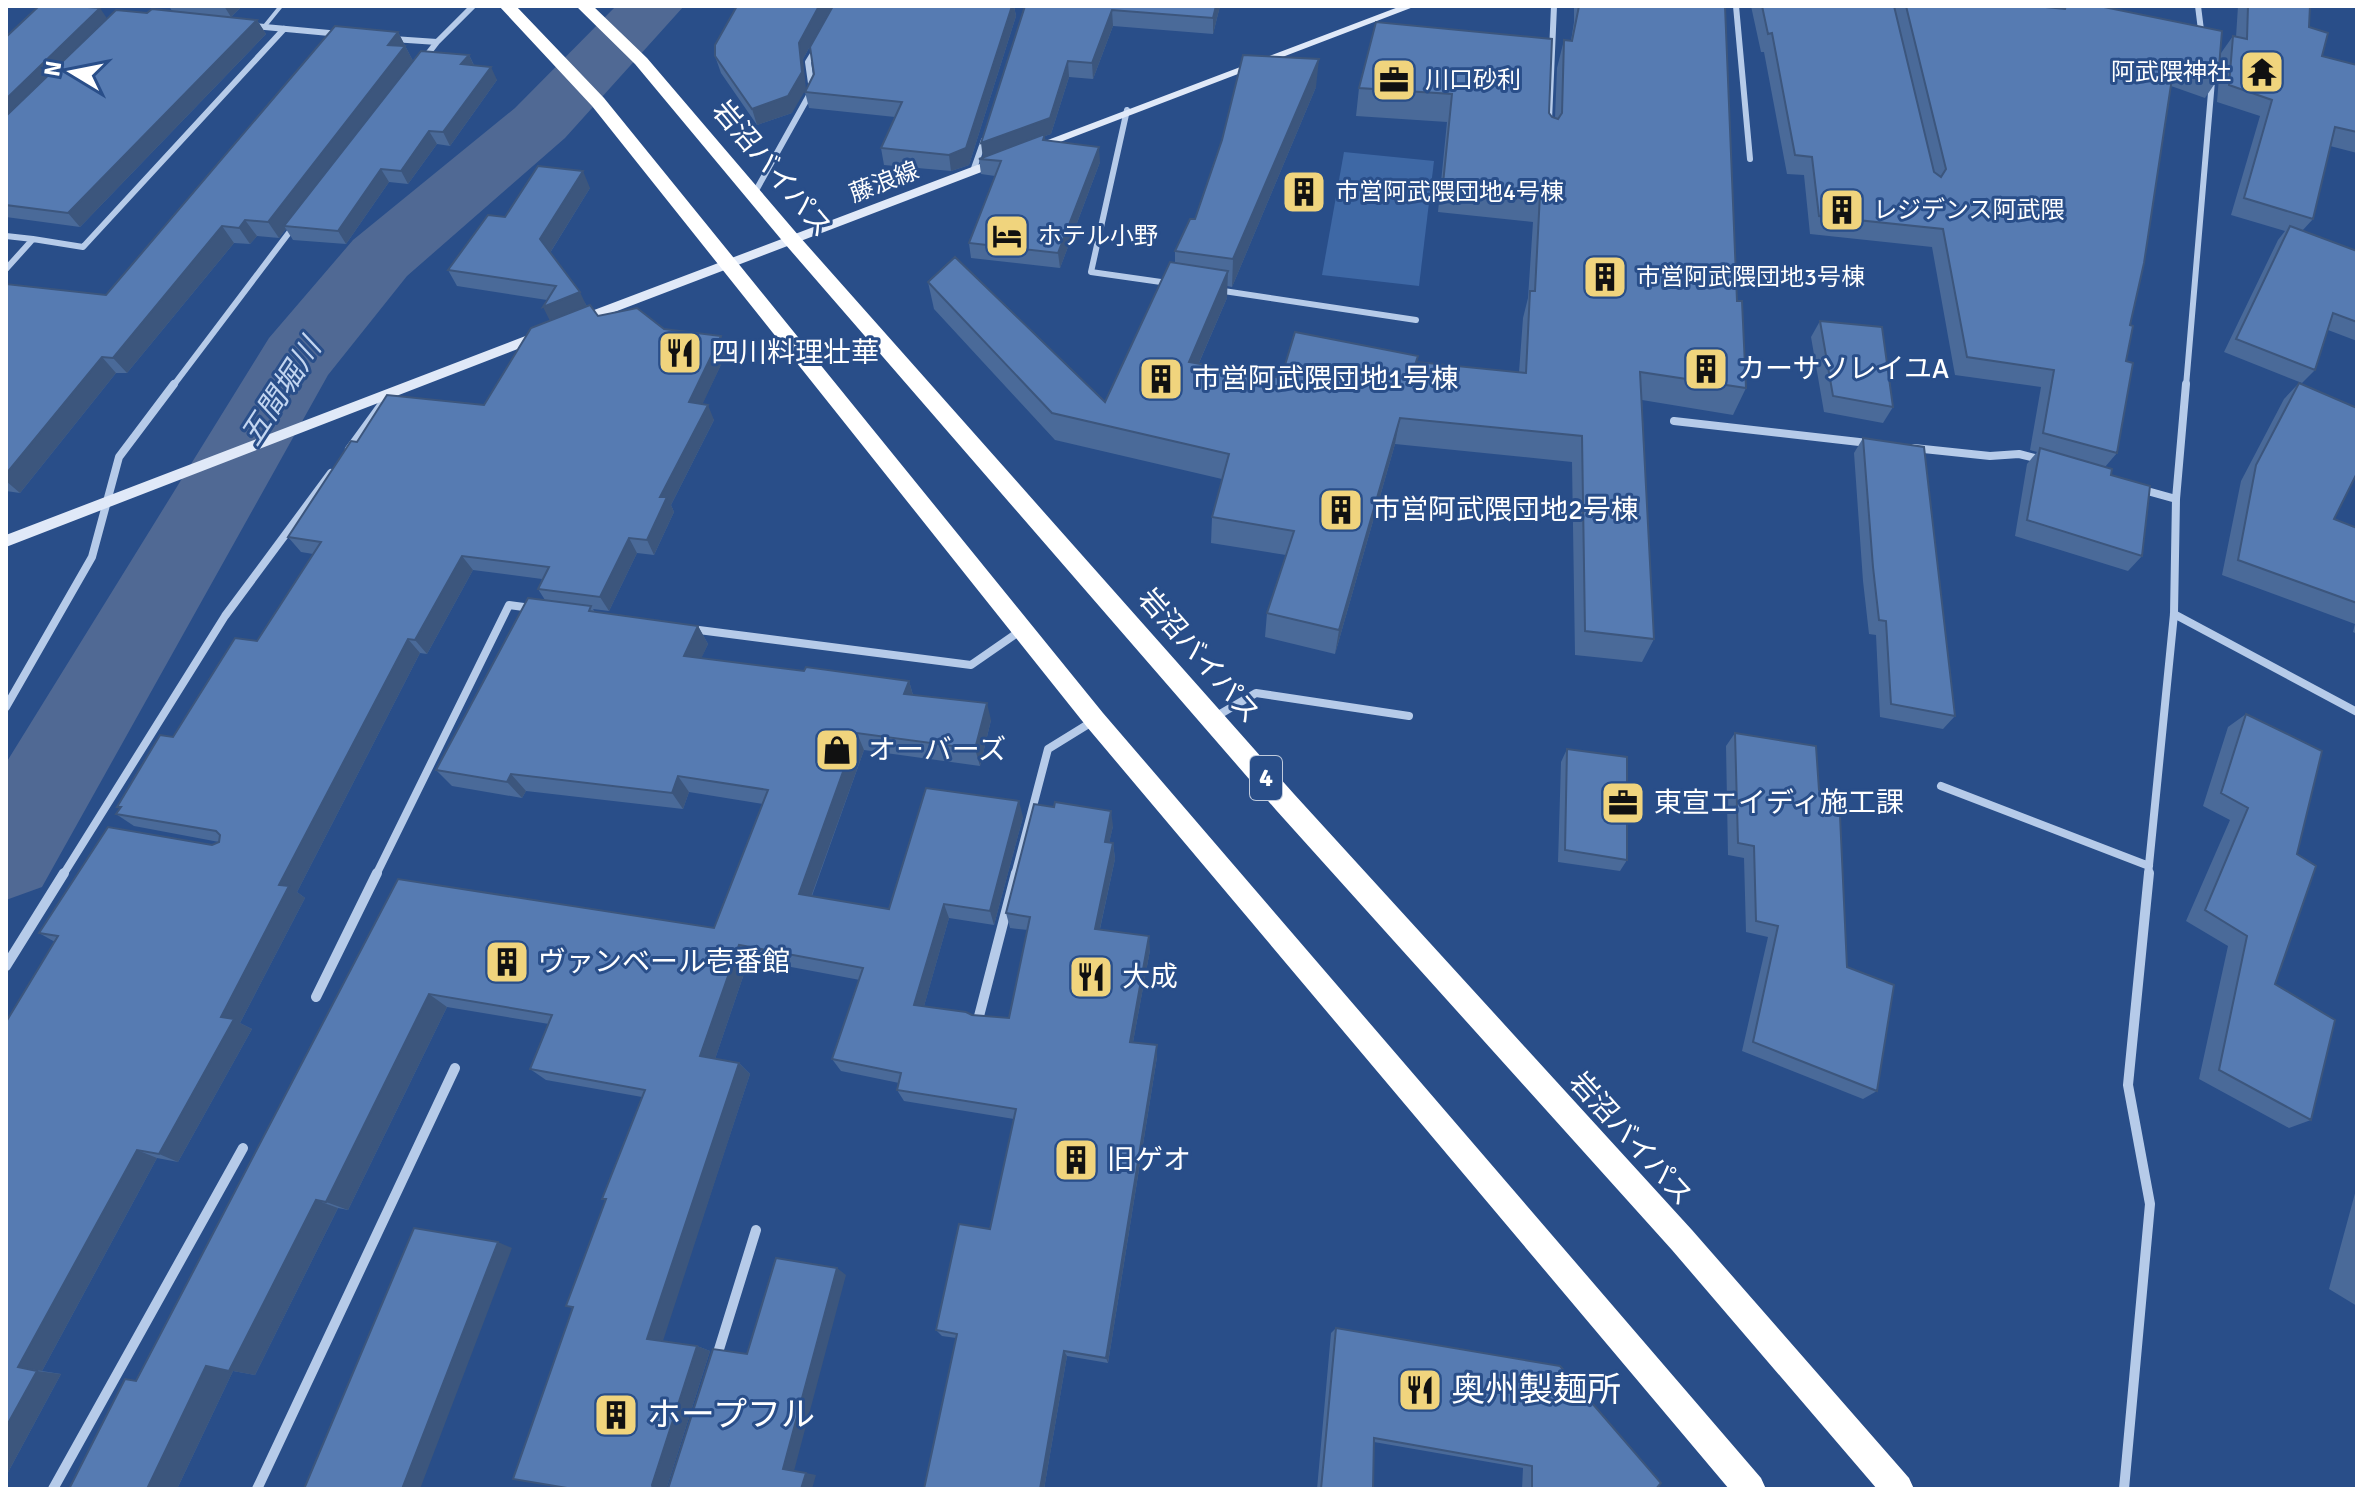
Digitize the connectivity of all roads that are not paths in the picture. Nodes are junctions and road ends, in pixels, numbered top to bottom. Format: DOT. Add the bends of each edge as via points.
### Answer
graph roads {
  1 [pos="281,6"];
  2 [pos="473,6"];
  3 [pos="507,6"];
  4 [pos="1411,6"];
  5 [pos="1554,6"];
  6 [pos="1736,6"];
  7 [pos="2198,6"];
  8 [pos="586,9"];
  9 [pos="249,26"];
  10 [pos="264,27"];
  11 [pos="284,29"];
  12 [pos="2185,29"];
  13 [pos="347,34"];
  14 [pos="377,37"];
  15 [pos="821,40"];
  16 [pos="437,42"];
  17 [pos="418,66"];
  18 [pos="2212,78"];
  19 [pos="1127,110"];
  20 [pos="1549,126"];
  21 [pos="986,133"];
  22 [pos="1750,159"];
  23 [pos="973,171"];
  24 [pos="754,194"];
  25 [pos="297,221"];
  26 [pos="6,236"];
  27 [pos="33,239"];
  28 [pos="792,240"];
  29 [pos="727,263"];
  30 [pos="6,269"];
  31 [pos="1184,285"];
  32 [pos="1215,290"];
  33 [pos="1416,320"];
  34 [pos="390,394"];
  35 [pos="1674,421"];
  36 [pos="1872,443"];
  37 [pos="1902,446"];
  38 [pos="344,455"];
  39 [pos="2048,462"];
  40 [pos="335,468"];
  41 [pos="2134,487"];
  42 [pos="2176,499"];
  43 [pos="107,501"];
  44 [pos="6,541"];
  45 [pos="540,609"];
  46 [pos="2174,614"];
  47 [pos="678,627"];
  48 [pos="1022,629"];
  49 [pos="6,707"];
  50 [pos="2357,712"];
  51 [pos="1409,716"];
  52 [pos="1214,718"];
  53 [pos="1095,720"];
  54 [pos="1941,786"];
  55 [pos="93,826"];
  56 [pos="108,829"];
  57 [pos="2149,866"];
  58 [pos="6,966"];
  59 [pos="316,997"];
  60 [pos="978,1020"];
  61 [pos="455,1068"];
  62 [pos="243,1148"];
  63 [pos="756,1230"];
  64 [pos="713,1367"];
  65 [pos="53,1489"];
  66 [pos="257,1489"];
  67 [pos="1750,1489"];
  68 [pos="1898,1489"];
  69 [pos="2124,1489"];
  1 -- 10 [label="lane"];
  2 -- 16 [label="street"];
  3 -- 29 [label="highway" via="598,102"];
  4 -- 19 [label="street, 藤浪線"];
  5 -- 20 [label="street"];
  6 -- 22 [label="street"];
  7 -- 12 [label="street" via="2204,34"];
  8 -- 24 [label="highway, 岩沼バイパス / 4" via="641,61"];
  9 -- 10 [label="street"];
  10 -- 11 [label="street"];
  11 -- 13 [label="street"];
  11 -- 27 [label="street" via="83,247"];
  14 -- 16 [label="street"];
  15 -- 24 [label="street" via="808,62 812,90"];
  16 -- 17 [label="street"];
  18 -- 42 [label="street"];
  19 -- 23 [label="street, 藤浪線"];
  19 -- 31 [label="street" via="1091,272"];
  21 -- 23 [label="street"];
  23 -- 28 [label="street, 藤浪線"];
  24 -- 28 [label="highway, 岩沼バイパス / 4"];
  25 -- 43 [label="street" via="119,457"];
  26 -- 27 [label="street"];
  27 -- 30 [label="street"];
  28 -- 29 [label="street, 藤浪線"];
  28 -- 52 [label="highway, 岩沼バイパス / 4"];
  29 -- 34 [label="street, 藤浪線"];
  29 -- 48 [label="highway"];
  32 -- 33 [label="street"];
  34 -- 38 [label="street"];
  34 -- 43 [label="street, 藤浪線"];
  35 -- 36 [label="street"];
  37 -- 39 [label="street" via="2019,454"];
  40 -- 55 [label="street" via="225,616"];
  41 -- 42 [label="street"];
  42 -- 46 [label="street"];
  43 -- 44 [label="street"];
  43 -- 49 [label="street" via="92,557"];
  45 -- 59 [label="street" via="509,605"];
  46 -- 50 [label="street"];
  46 -- 57 [label="street"];
  47 -- 48 [label="street" via="971,665"];
  48 -- 53 [label="highway"];
  51 -- 52 [label="street" via="1256,693"];
  52 -- 68 [label="highway, 岩沼バイパス / 4"];
  53 -- 60 [label="street" via="1048,749"];
  53 -- 67 [label="highway"];
  54 -- 57 [label="street"];
  55 -- 56 [label="street"];
  55 -- 58 [label="street"];
  57 -- 69 [label="street" via="2128,1085 2150,1204"];
  61 -- 66 [label="street"];
  62 -- 65 [label="street"];
  63 -- 64 [label="street"];
}
